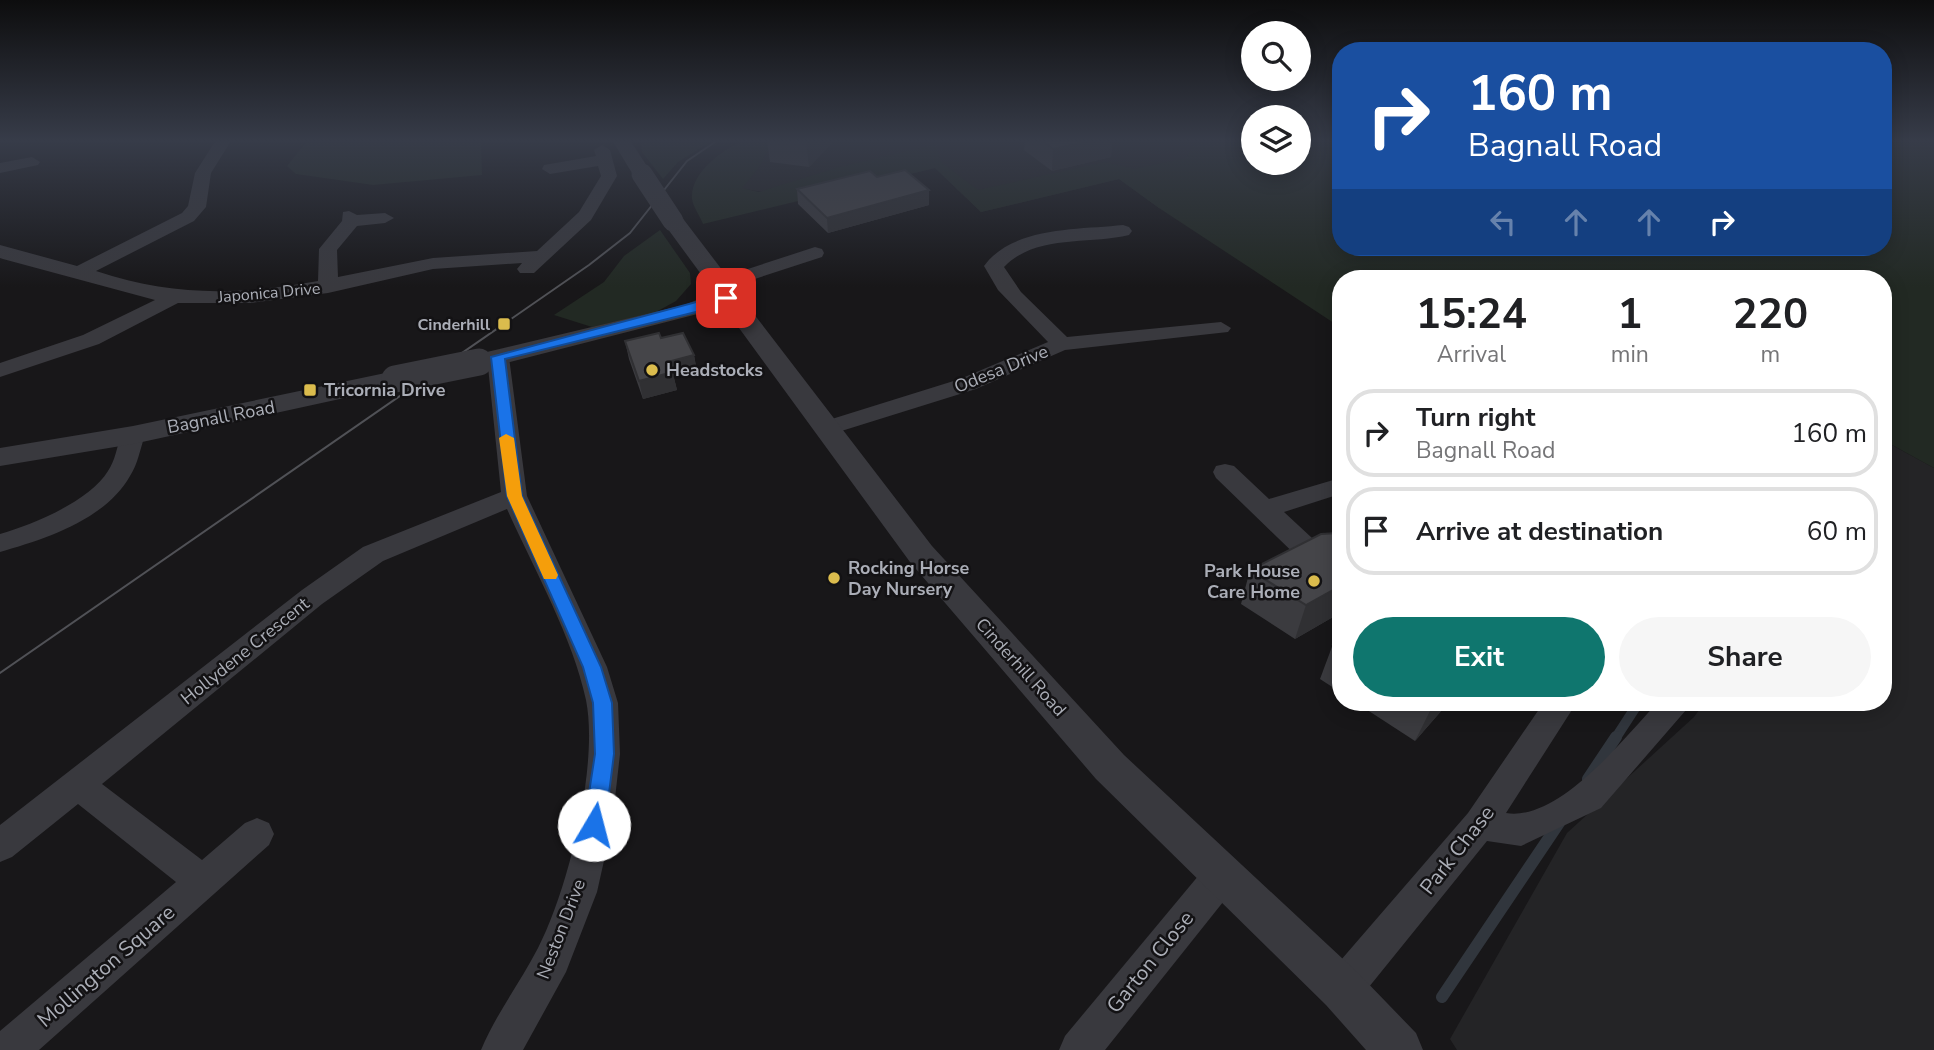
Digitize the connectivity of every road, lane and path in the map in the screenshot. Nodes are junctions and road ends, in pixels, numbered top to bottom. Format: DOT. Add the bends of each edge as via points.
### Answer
graph roads {
  1 [pos="200,189"];
  2 [pos="602,189"];
  3 [pos="652,189"];
  4 [pos="385,218"];
  5 [pos="1123,231"];
  6 [pos="0,251"];
  7 [pos="815,253"];
  8 [pos="541,257"];
  9 [pos="80,272"];
  10 [pos="519,276"];
  11 [pos="328,287"];
  12 [pos="723,291"];
  13 [pos="176,296"];
  14 [pos="1221,328"];
  15 [pos="1061,344"];
  16 [pos="488,359"];
  17 [pos="0,370"];
  18 [pos="827,428"];
  19 [pos="133,435"];
  20 [pos="0,457"];
  21 [pos="1225,471"];
  22 [pos="1332,488"];
  23 [pos="514,496"];
  24 [pos="1266,509"];
  25 [pos="0,543"];
  26 [pos="1316,558"];
  27 [pos="1555,711"];
  28 [pos="1669,711"];
  29 [pos="78,784"];
  30 [pos="1480,824"];
  31 [pos="257,834"];
  32 [pos="0,846"];
  33 [pos="1222,875"];
  34 [pos="203,882"];
  35 [pos="1342,989"];
  36 [pos="9,1050"];
  37 [pos="501,1050"];
  38 [pos="1079,1050"];
  39 [pos="1399,1050"];
  1 -- 9 [label="street" via="197,207 188,217"];
  2 -- 8 [label="street" via="596,202"];
  3 -- 12 [label="street, Cinderhill Road, bridge"];
  4 -- 11 [label="street" via="350,218 328,249"];
  5 -- 15 [label="street" via="1048,239 1010,250 993,266 997,278"];
  6 -- 9 [label="street, Japonica Drive"];
  7 -- 12 [label="street"];
  8 -- 10 [label="street"];
  8 -- 11 [label="street, Japonica Drive" via="418,266"];
  9 -- 13 [label="street, Japonica Drive"];
  11 -- 13 [label="street, Japonica Drive" via="240,297"];
  12 -- 16 [label="street, Bagnall Road" via="692,310"];
  12 -- 18 [label="street, Cinderhill Road"];
  13 -- 17 [label="street" via="104,336"];
  14 -- 15 [label="street, Odesa Drive"];
  15 -- 18 [label="street, Odesa Drive" via="968,384"];
  16 -- 19 [label="street, Bagnall Road, bridge"];
  16 -- 23 [label="street, Neston Drive"];
  18 -- 33 [label="street, Cinderhill Road" via="921,554 1110,767"];
  19 -- 20 [label="street, Bagnall Road"];
  19 -- 25 [label="street" via="118,475 105,490 48,525"];
  21 -- 24 [label="street"];
  22 -- 24 [label="street"];
  23 -- 29 [label="street, Hollydene Crescent" via="373,554"];
  23 -- 37 [label="street, Neston Drive" via="592,667 603,703 604,754 579,892 554,959"];
  24 -- 26 [label="street"];
  27 -- 30 [label="street, Park Chase"];
  28 -- 30 [label="street" via="1589,798 1521,831"];
  29 -- 32 [label="street, Hollydene Crescent"];
  29 -- 34 [label="street"];
  30 -- 35 [label="street, Park Chase"];
  31 -- 34 [label="street, Mollington Square"];
  33 -- 35 [label="street, Cinderhill Road"];
  33 -- 38 [label="street, Garton Close"];
  34 -- 36 [label="street, Mollington Square"];
  35 -- 39 [label="street, Cinderhill Road"];
}
